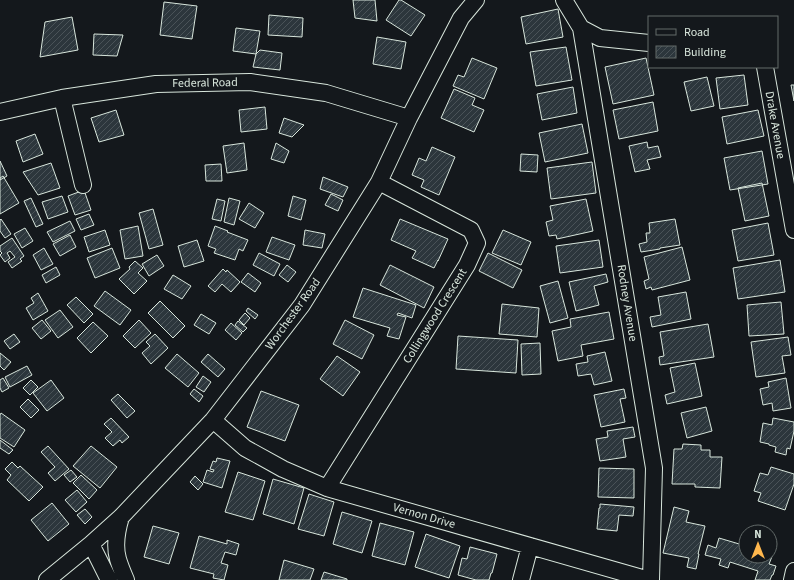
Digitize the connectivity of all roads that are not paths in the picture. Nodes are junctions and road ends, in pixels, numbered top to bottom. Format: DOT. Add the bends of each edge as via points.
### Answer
graph roads {
  1 [pos="476,0"];
  2 [pos="564,0"];
  3 [pos="582,28"];
  4 [pos="648,43"];
  5 [pos="765,68"];
  6 [pos="62,98"];
  7 [pos="0,112"];
  8 [pos="409,118"];
  9 [pos="379,182"];
  10 [pos="83,185"];
  11 [pos="794,230"];
  12 [pos="213,420"];
  13 [pos="327,488"];
  14 [pos="121,517"];
  15 [pos="91,544"];
  16 [pos="530,546"];
  17 [pos="794,571"];
  18 [pos="47,580"];
  19 [pos="109,580"];
  20 [pos="126,580"];
  21 [pos="521,580"];
  22 [pos="650,580"];
  23 [pos="792,580"];
  1 -- 8 [label="street, Worchester Road" via="461,18"];
  2 -- 3 [label="street"];
  3 -- 4 [label="street" via="600,38"];
  3 -- 22 [label="street, Rodney Avenue" via="654,468"];
  5 -- 11 [label="street, Drake Avenue"];
  6 -- 7 [label="street, Federal Road"];
  6 -- 8 [label="street, Federal Road" via="156,84 250,82 326,93"];
  6 -- 10 [label="street"];
  8 -- 9 [label="street, Worchester Road"];
  9 -- 12 [label="street, Worchester Road" via="302,305"];
  9 -- 13 [label="street, Collingwood Crescent" via="471,230 477,243 467,265"];
  12 -- 13 [label="street, Vernon Drive" via="245,448 283,469"];
  12 -- 14 [label="street, Worchester Road"];
  13 -- 16 [label="street, Vernon Drive"];
  14 -- 15 [label="street, Worchester Road"];
  14 -- 20 [label="street" via="117,530 117,557"];
  15 -- 18 [label="street, Worchester Road"];
  15 -- 19 [label="street"];
  16 -- 21 [label="street"];
  16 -- 22 [label="street, Vernon Drive"];
  17 -- 23 [label="street"];
}
